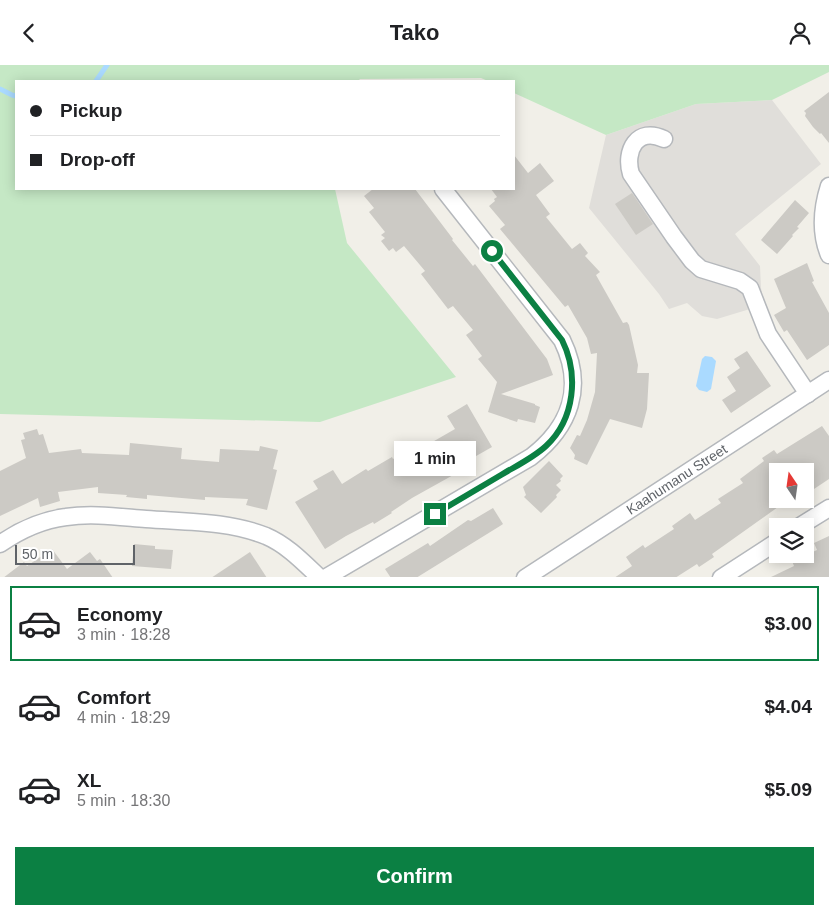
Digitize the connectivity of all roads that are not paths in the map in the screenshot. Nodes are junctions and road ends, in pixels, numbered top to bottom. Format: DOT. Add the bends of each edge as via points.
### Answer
graph roads {
  1 [pos="664,139"];
  2 [pos="829,186"];
  3 [pos="444,190"];
  4 [pos="829,255"];
  5 [pos="829,380"];
  6 [pos="808,394"];
  7 [pos="829,508"];
  8 [pos="813,518"];
  9 [pos="0,544"];
  10 [pos="769,547"];
  11 [pos="320,577"];
  12 [pos="325,577"];
  13 [pos="525,577"];
  14 [pos="721,577"];
  1 -- 6 [label="street" via="652,135 637,141 629,155 631,174 692,261 701,269 740,281 750,288 768,333"];
  2 -- 4 [label="street" via="823,221"];
  3 -- 12 [label="street" via="562,340 573,375 568,409 561,427 547,445 531,457"];
  5 -- 6 [label="street, Kaahumanu Street"];
  6 -- 13 [label="street, Kaahumanu Street"];
  7 -- 8 [label="street"];
  9 -- 11 [label="street" via="34,525 78,515 205,523 230,526 267,537 283,545"];
  10 -- 14 [label="street"];
}
